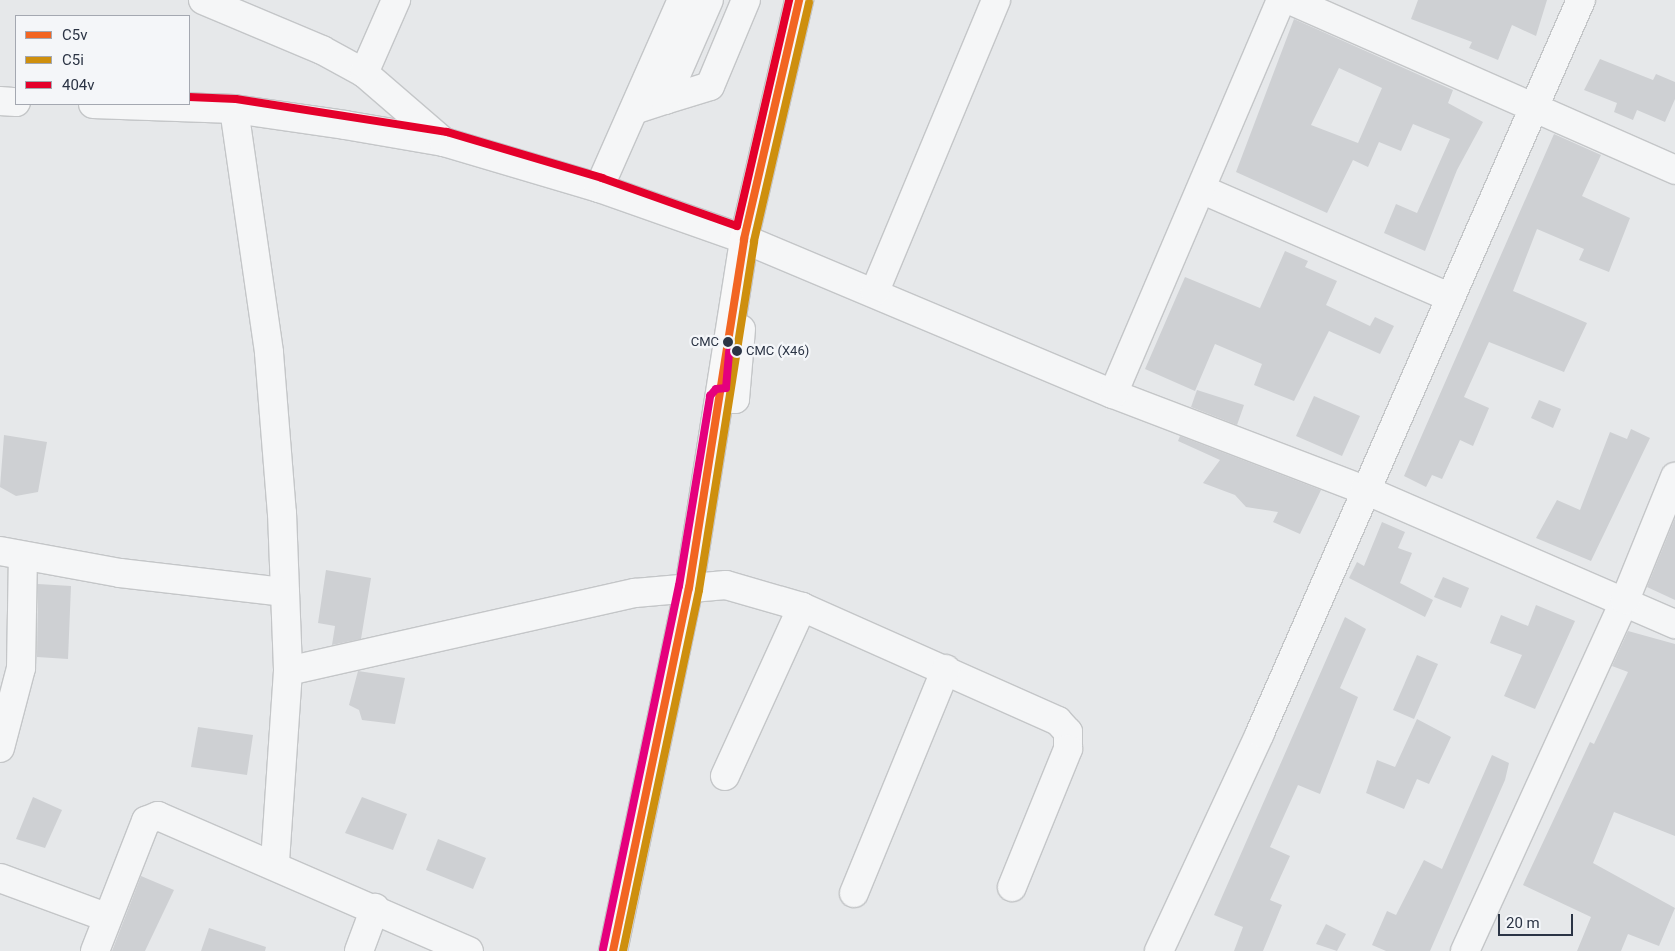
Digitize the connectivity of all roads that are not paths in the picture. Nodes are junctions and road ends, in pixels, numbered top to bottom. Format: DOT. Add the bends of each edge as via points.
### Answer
graph roads {
  1 [pos="203,0"];
  2 [pos="396,0"];
  3 [pos="682,0"];
  4 [pos="709,0"];
  5 [pos="746,0"];
  6 [pos="799,0"];
  7 [pos="996,0"];
  8 [pos="1281,0"];
  9 [pos="1290,0"];
  10 [pos="1581,0"];
  11 [pos="364,73"];
  12 [pos="665,100"];
  13 [pos="0,101"];
  14 [pos="15,102"];
  15 [pos="128,105"];
  16 [pos="1537,106"];
  17 [pos="234,108"];
  18 [pos="634,110"];
  19 [pos="444,142"];
  20 [pos="1675,170"];
  21 [pos="599,188"];
  22 [pos="1203,190"];
  23 [pos="744,239"];
  24 [pos="874,291"];
  25 [pos="1451,298"];
  26 [pos="1113,394"];
  27 [pos="1675,477"];
  28 [pos="1365,490"];
  29 [pos="12,554"];
  30 [pos="689,588"];
  31 [pos="285,592"];
  32 [pos="1624,600"];
  33 [pos="802,607"];
  34 [pos="1675,624"];
  35 [pos="946,669"];
  36 [pos="288,671"];
  37 [pos="0,748"];
  38 [pos="725,776"];
  39 [pos="275,863"];
  40 [pos="0,878"];
  41 [pos="1012,887"];
  42 [pos="854,893"];
  43 [pos="375,908"];
  44 [pos="106,917"];
  45 [pos="1167,949"];
  46 [pos="95,951"];
  47 [pos="359,951"];
  48 [pos="469,951"];
  49 [pos="613,951"];
  50 [pos="1465,951"];
  1 -- 11 [label="street" via="322,50"];
  2 -- 11 [label="street"];
  3 -- 18 [label="street"];
  4 -- 12 [label="street"];
  5 -- 12 [label="street" via="710,86"];
  6 -- 23 [label="main road"];
  7 -- 24 [label="street"];
  8 -- 22 [label="street"];
  9 -- 16 [label="street"];
  10 -- 16 [label="street"];
  11 -- 19 [label="street"];
  12 -- 18 [label="street"];
  13 -- 14 [label="street"];
  15 -- 17 [label="street"];
  16 -- 20 [label="street"];
  16 -- 25 [label="street"];
  17 -- 19 [label="street"];
  17 -- 31 [label="street" via="270,372"];
  18 -- 21 [label="street"];
  19 -- 21 [label="street"];
  21 -- 23 [label="street"];
  22 -- 25 [label="street"];
  22 -- 26 [label="street"];
  23 -- 24 [label="street"];
  23 -- 30 [label="main road"];
  24 -- 26 [label="street"];
  25 -- 28 [label="street"];
  26 -- 28 [label="street"];
  27 -- 32 [label="street"];
  28 -- 32 [label="street"];
  28 -- 45 [label="street"];
  29 -- 31 [label="street" via="120,574"];
  29 -- 37 [label="street" via="21,668"];
  30 -- 33 [label="street" via="726,585"];
  30 -- 36 [label="street" via="626,595"];
  30 -- 49 [label="main road"];
  31 -- 36 [label="street"];
  32 -- 34 [label="street"];
  32 -- 50 [label="street"];
  33 -- 35 [label="street"];
  33 -- 38 [label="street"];
  35 -- 41 [label="street" via="1058,721 1068,732 1068,749"];
  35 -- 42 [label="street"];
  36 -- 39 [label="street"];
  39 -- 43 [label="street"];
  39 -- 44 [label="street" via="158,816 146,821"];
  40 -- 44 [label="street"];
  43 -- 47 [label="street"];
  43 -- 48 [label="street"];
  44 -- 46 [label="street"];
}
